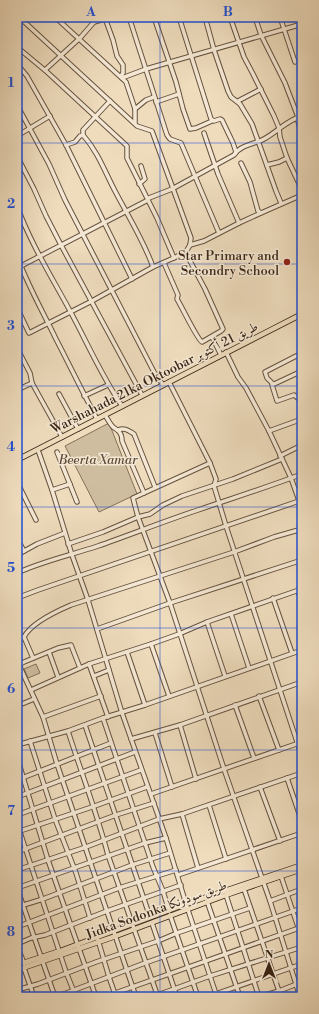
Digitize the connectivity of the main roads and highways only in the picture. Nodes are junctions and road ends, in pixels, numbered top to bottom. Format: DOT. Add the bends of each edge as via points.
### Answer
graph roads {
  1 [pos="302,314"];
  2 [pos="17,460"];
  3 [pos="300,868"];
  4 [pos="262,881"];
  5 [pos="187,906"];
  6 [pos="170,913"];
  7 [pos="133,927"];
  8 [pos="98,940"];
  9 [pos="17,965"];
  10 [pos="24,965"];
  11 [pos="17,970"];
  1 -- 2 [label="main road, Warshahada 21ka Oktoobar طريق 21 أكتوبر"];
  3 -- 4 [label="main road, Jidka Sodonka طريق سودونكا"];
  3 -- 4 [label="main road, Jidka Sodonka طريق سودونكا"];
  4 -- 5 [label="main road, Jidka Sodonka طريق سودونكا"];
  4 -- 5 [label="main road, Jidka Sodonka طريق سودونكا" via="207,902"];
  5 -- 6 [label="main road, Jidka Sodonka طريق سودونكا"];
  6 -- 7 [label="main road, Jidka Sodonka طريق سودونكا" via="152,923"];
  6 -- 7 [label="main road, Jidka Sodonka طريق سودونكا" via="150,917"];
  7 -- 8 [label="main road, Jidka Sodonka طريق سودونكا" via="116,936"];
  7 -- 8 [label="main road, Jidka Sodonka طريق سودونكا" via="114,931"];
  8 -- 10 [label="main road, Jidka Sodonka طريق سودونكا"];
  9 -- 10 [label="main road, Jidka Sodonka طريق سودونكا"];
  10 -- 11 [label="main road, Jidka Sodonka طريق سودونكا"];
}
